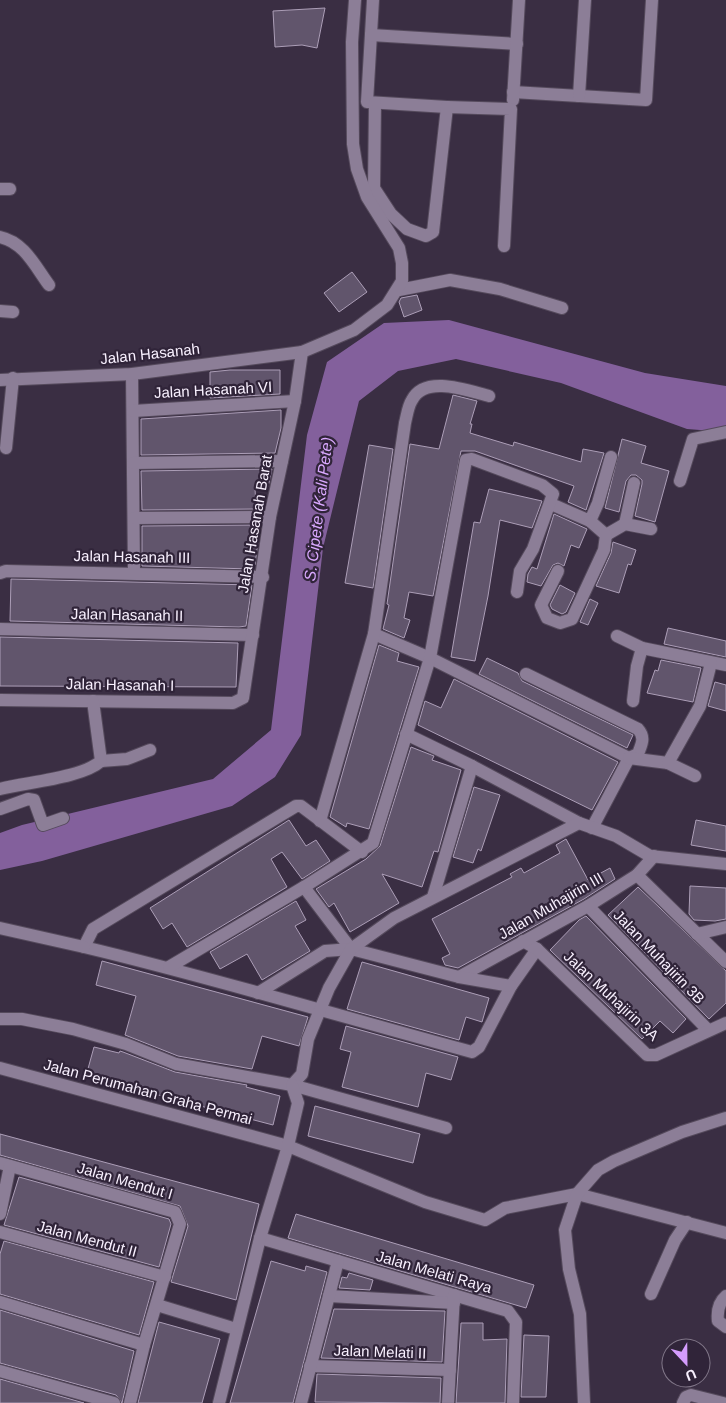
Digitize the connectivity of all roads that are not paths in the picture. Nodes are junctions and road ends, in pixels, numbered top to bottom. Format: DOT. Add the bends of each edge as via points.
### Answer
graph roads {
  1 [pos="356,0"];
  2 [pos="373,0"];
  3 [pos="519,0"];
  4 [pos="585,0"];
  5 [pos="652,0"];
  6 [pos="371,35"];
  7 [pos="517,44"];
  8 [pos="514,92"];
  9 [pos="579,96"];
  10 [pos="375,103"];
  11 [pos="447,107"];
  12 [pos="511,109"];
  13 [pos="0,238"];
  14 [pos="504,246"];
  15 [pos="48,285"];
  16 [pos="399,290"];
  17 [pos="562,308"];
  18 [pos="0,311"];
  19 [pos="13,312"];
  20 [pos="302,352"];
  21 [pos="132,374"];
  22 [pos="13,378"];
  23 [pos="0,380"];
  24 [pos="489,396"];
  25 [pos="295,401"];
  26 [pos="133,411"];
  27 [pos="726,432"];
  28 [pos="6,448"];
  29 [pos="610,457"];
  30 [pos="282,461"];
  31 [pos="133,463"];
  32 [pos="680,481"];
  33 [pos="634,483"];
  34 [pos="551,504"];
  35 [pos="270,517"];
  36 [pos="134,518"];
  37 [pos="590,521"];
  38 [pos="624,524"];
  39 [pos="651,529"];
  40 [pos="606,535"];
  41 [pos="558,571"];
  42 [pos="134,572"];
  43 [pos="0,573"];
  44 [pos="263,577"];
  45 [pos="517,592"];
  46 [pos="0,629"];
  47 [pos="374,634"];
  48 [pos="253,635"];
  49 [pos="617,636"];
  50 [pos="642,648"];
  51 [pos="430,658"];
  52 [pos="711,663"];
  53 [pos="726,665"];
  54 [pos="526,674"];
  55 [pos="0,700"];
  56 [pos="239,700"];
  57 [pos="93,701"];
  58 [pos="633,701"];
  59 [pos="406,734"];
  60 [pos="150,750"];
  61 [pos="629,758"];
  62 [pos="101,760"];
  63 [pos="668,763"];
  64 [pos="472,766"];
  65 [pos="695,776"];
  66 [pos="0,789"];
  67 [pos="0,809"];
  68 [pos="63,818"];
  69 [pos="320,821"];
  70 [pos="579,824"];
  71 [pos="592,828"];
  72 [pos="362,852"];
  73 [pos="654,856"];
  74 [pos="726,864"];
  75 [pos="637,875"];
  76 [pos="304,887"];
  77 [pos="433,897"];
  78 [pos="588,906"];
  79 [pos="726,927"];
  80 [pos="0,928"];
  81 [pos="697,934"];
  82 [pos="523,941"];
  83 [pos="84,947"];
  84 [pos="351,949"];
  85 [pos="537,949"];
  86 [pos="726,962"];
  87 [pos="169,967"];
  88 [pos="459,977"];
  89 [pos="511,986"];
  90 [pos="258,993"];
  91 [pos="319,1011"];
  92 [pos="0,1019"];
  93 [pos="726,1023"];
  94 [pos="708,1030"];
  95 [pos="0,1068"];
  96 [pos="292,1085"];
  97 [pos="726,1118"];
  98 [pos="446,1128"];
  99 [pos="288,1146"];
  100 [pos="5,1164"];
  101 [pos="577,1194"];
  102 [pos="0,1214"];
  103 [pos="687,1222"];
  104 [pos="0,1232"];
  105 [pos="726,1233"];
  106 [pos="260,1238"];
  107 [pos="338,1261"];
  108 [pos="165,1278"];
  109 [pos="651,1294"];
  110 [pos="329,1296"];
  111 [pos="726,1296"];
  112 [pos="454,1299"];
  113 [pos="0,1302"];
  114 [pos="157,1304"];
  115 [pos="726,1327"];
  116 [pos="236,1329"];
  117 [pos="144,1345"];
  118 [pos="310,1366"];
  119 [pos="450,1370"];
  120 [pos="0,1371"];
  121 [pos="114,1403"];
  122 [pos="130,1403"];
  123 [pos="219,1403"];
  124 [pos="301,1403"];
  125 [pos="448,1403"];
  126 [pos="513,1403"];
  127 [pos="584,1403"];
  128 [pos="683,1403"];
  129 [pos="723,1403"];
  1 -- 16 [label="street" via="352,42 353,144 367,197 398,248 402,263"];
  2 -- 6 [label="street"];
  3 -- 7 [label="street"];
  4 -- 9 [label="street"];
  5 -- 9 [label="street" via="646,100"];
  6 -- 7 [label="street"];
  6 -- 10 [label="street" via="366,102"];
  7 -- 8 [label="street"];
  8 -- 9 [label="street"];
  8 -- 12 [label="street"];
  10 -- 11 [label="street"];
  10 -- 11 [label="street" via="374,188 391,214 407,229 422,236 434,232"];
  11 -- 12 [label="street"];
  12 -- 14 [label="street"];
  13 -- 15 [label="street" via="21,246"];
  16 -- 17 [label="street" via="450,280 500,289"];
  16 -- 20 [label="street, Jalan Hasanah" via="372,319"];
  18 -- 19 [label="street"];
  20 -- 21 [label="street, Jalan Hasanah"];
  20 -- 25 [label="street, Jalan Hasanah Barat"];
  21 -- 22 [label="street, Jalan Hasanah"];
  21 -- 26 [label="street"];
  22 -- 23 [label="street, Jalan Hasanah"];
  22 -- 28 [label="street"];
  24 -- 47 [label="street" via="456,388 427,386 412,400 405,423"];
  25 -- 26 [label="street, Jalan Hasanah VI"];
  25 -- 30 [label="street, Jalan Hasanah Barat"];
  26 -- 31 [label="street"];
  27 -- 32 [label="street" via="693,439"];
  29 -- 37 [label="street"];
  30 -- 31 [label="street"];
  30 -- 35 [label="street, Jalan Hasanah Barat"];
  31 -- 36 [label="street"];
  33 -- 38 [label="street"];
  34 -- 37 [label="street"];
  34 -- 45 [label="street" via="533,549 520,571"];
  34 -- 51 [label="street" via="553,494 542,486 466,460"];
  35 -- 36 [label="street"];
  35 -- 44 [label="street, Jalan Hasanah Barat"];
  36 -- 42 [label="street"];
  37 -- 40 [label="street"];
  38 -- 39 [label="street"];
  38 -- 40 [label="street"];
  40 -- 41 [label="street" via="604,550 572,619 560,622 547,618 542,606"];
  42 -- 43 [label="street, Jalan Hasanah III"];
  42 -- 44 [label="street, Jalan Hasanah III"];
  44 -- 48 [label="street, Jalan Hasanah Barat"];
  46 -- 48 [label="street, Jalan Hasanah II"];
  47 -- 51 [label="street"];
  47 -- 69 [label="street"];
  48 -- 56 [label="street, Jalan Hasanah Barat" via="245,693"];
  49 -- 50 [label="street"];
  50 -- 52 [label="street"];
  50 -- 58 [label="street"];
  51 -- 59 [label="street"];
  51 -- 61 [label="street"];
  52 -- 53 [label="street"];
  52 -- 63 [label="street" via="700,706"];
  54 -- 61 [label="street" via="638,729 642,741 638,754"];
  55 -- 57 [label="street, Jalan Hasanah I"];
  56 -- 57 [label="street, Jalan Hasanah I"];
  57 -- 62 [label="street"];
  59 -- 64 [label="street"];
  59 -- 72 [label="street" via="375,840"];
  60 -- 62 [label="street" via="119,760"];
  61 -- 63 [label="street"];
  61 -- 71 [label="street"];
  62 -- 66 [label="street" via="90,769 73,775"];
  63 -- 65 [label="street"];
  64 -- 70 [label="street"];
  64 -- 77 [label="street"];
  67 -- 68 [label="street" via="28,799 34,800 43,824"];
  69 -- 72 [label="street"];
  69 -- 83 [label="street" via="301,806 296,806 93,929"];
  70 -- 71 [label="street"];
  70 -- 77 [label="street"];
  71 -- 73 [label="street" via="616,836"];
  72 -- 76 [label="street"];
  73 -- 74 [label="street"];
  73 -- 75 [label="street, Jalan Muhajirin III"];
  75 -- 78 [label="street, Jalan Muhajirin III"];
  75 -- 81 [label="street"];
  76 -- 84 [label="street"];
  76 -- 87 [label="street"];
  77 -- 84 [label="street" via="394,918"];
  78 -- 82 [label="street, Jalan Muhajirin III"];
  78 -- 94 [label="street, Jalan Muhajirin 3B"];
  79 -- 81 [label="street"];
  80 -- 83 [label="street"];
  81 -- 86 [label="street"];
  82 -- 85 [label="street, Jalan Muhajirin 3A"];
  82 -- 88 [label="street, Jalan Muhajirin III"];
  83 -- 87 [label="street"];
  84 -- 88 [label="street"];
  84 -- 90 [label="street" via="325,951"];
  84 -- 91 [label="street"];
  85 -- 89 [label="street"];
  85 -- 94 [label="street, Jalan Muhajirin 3A" via="644,1053 656,1055"];
  87 -- 90 [label="street"];
  88 -- 89 [label="street"];
  89 -- 91 [label="street" via="474,1052"];
  90 -- 91 [label="street"];
  91 -- 96 [label="street" via="308,1039 302,1074"];
  92 -- 96 [label="street" via="22,1019 73,1029 126,1044 176,1064"];
  93 -- 94 [label="street, Jalan Muhajirin 3A"];
  95 -- 99 [label="street, Jalan Perumahan Graha Permai"];
  96 -- 98 [label="street"];
  96 -- 99 [label="street" via="298,1103"];
  97 -- 101 [label="street" via="682,1132 614,1161 598,1170"];
  99 -- 101 [label="street, Jalan Perumahan Graha Permai" via="425,1202 485,1220 511,1206"];
  99 -- 106 [label="street"];
  100 -- 102 [label="street"];
  100 -- 108 [label="street, Jalan Mendut I" via="175,1212 180,1224"];
  101 -- 103 [label="street"];
  101 -- 127 [label="street" via="565,1230 569,1269 580,1314"];
  103 -- 105 [label="street"];
  103 -- 109 [label="street" via="675,1240"];
  104 -- 108 [label="street, Jalan Mendut II"];
  106 -- 107 [label="street, Jalan Melati Raya"];
  106 -- 116 [label="street"];
  107 -- 110 [label="street"];
  107 -- 112 [label="street, Jalan Melati Raya"];
  108 -- 114 [label="street"];
  110 -- 112 [label="street"];
  110 -- 118 [label="street"];
  111 -- 115 [label="street" via="719,1307 718,1318"];
  112 -- 119 [label="street"];
  112 -- 126 [label="street, Jalan Melati Raya" via="508,1311 514,1317"];
  113 -- 117 [label="street"];
  114 -- 116 [label="street"];
  114 -- 117 [label="street"];
  116 -- 123 [label="street"];
  117 -- 122 [label="street"];
  118 -- 119 [label="street, Jalan Melati II"];
  118 -- 124 [label="street"];
  119 -- 125 [label="street"];
  120 -- 121 [label="street"];
  128 -- 129 [label="street" via="692,1395"];
}
